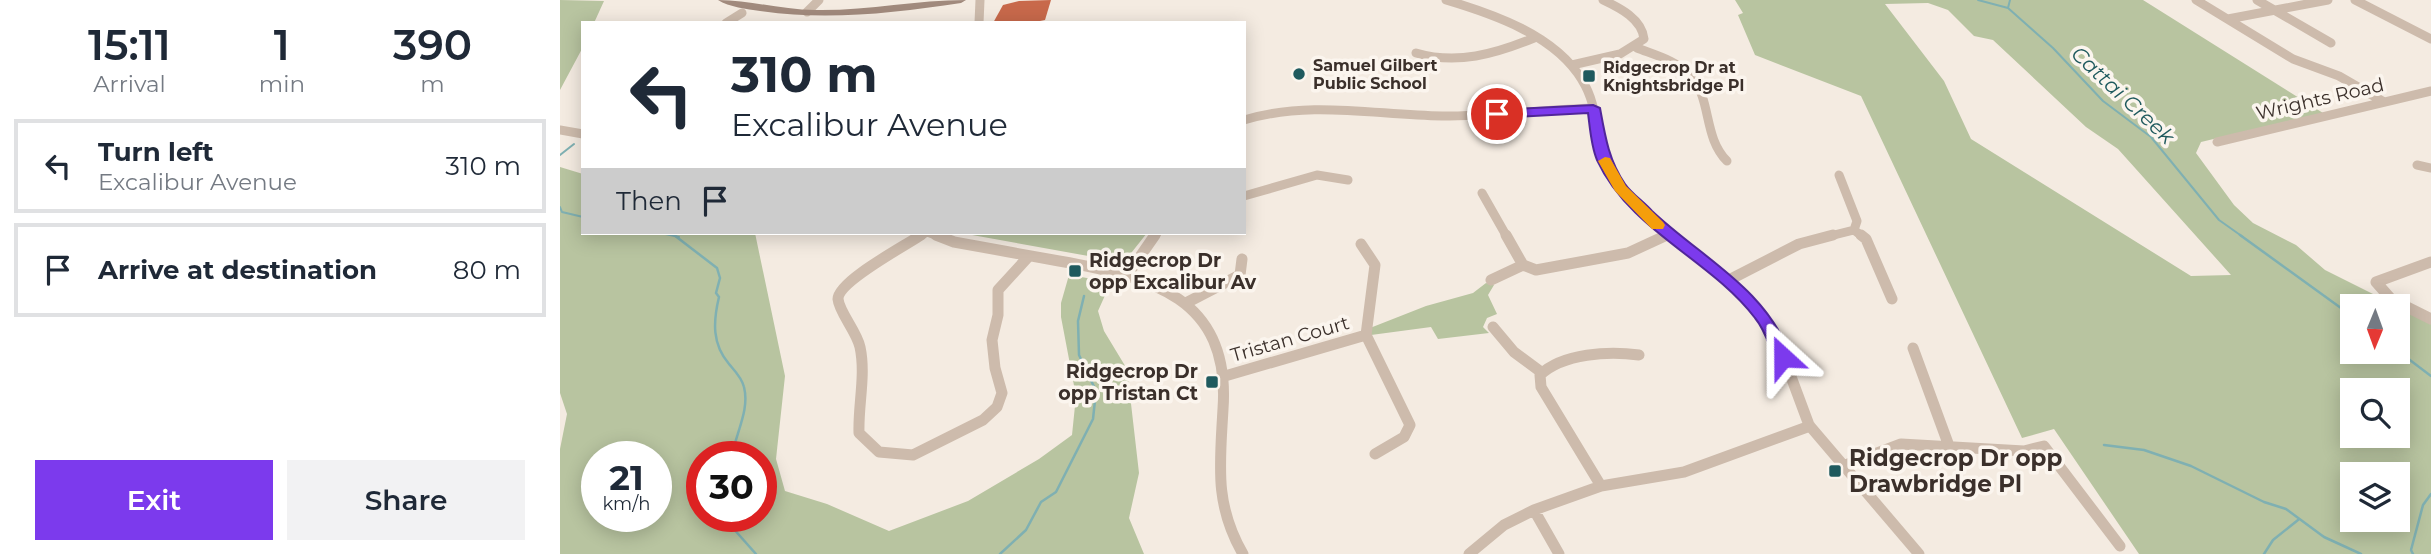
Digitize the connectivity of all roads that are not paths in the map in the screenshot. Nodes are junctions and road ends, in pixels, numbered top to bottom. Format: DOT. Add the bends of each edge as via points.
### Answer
graph roads {
  1 [pos="723,0"];
  2 [pos="819,0"];
  3 [pos="961,0"];
  4 [pos="980,0"];
  5 [pos="1446,0"];
  6 [pos="1603,0"];
  7 [pos="2196,0"];
  8 [pos="2256,0"];
  9 [pos="2328,0"];
  10 [pos="2355,0"];
  11 [pos="2275,10"];
  12 [pos="807,12"];
  13 [pos="742,13"];
  14 [pos="2228,19"];
  15 [pos="729,21"];
  16 [pos="979,21"];
  17 [pos="1534,38"];
  18 [pos="2431,39"];
  19 [pos="2331,43"];
  20 [pos="1637,48"];
  21 [pos="1416,53"];
  22 [pos="1572,65"];
  23 [pos="2431,91"];
  24 [pos="2384,102"];
  25 [pos="1593,108"];
  26 [pos="1246,119"];
  27 [pos="561,131"];
  28 [pos="581,134"];
  29 [pos="2217,142"];
  30 [pos="1727,161"];
  31 [pos="2417,165"];
  32 [pos="2431,168"];
  33 [pos="1839,175"];
  34 [pos="1348,180"];
  35 [pos="1482,193"];
  36 [pos="1246,195"];
  37 [pos="1854,230"];
  38 [pos="925,235"];
  39 [pos="934,235"];
  40 [pos="1156,235"];
  41 [pos="1668,235"];
  42 [pos="1362,244"];
  43 [pos="1029,256"];
  44 [pos="1242,259"];
  45 [pos="2431,262"];
  46 [pos="1523,265"];
  47 [pos="1128,274"];
  48 [pos="1491,280"];
  49 [pos="1727,281"];
  50 [pos="1892,299"];
  51 [pos="1186,303"];
  52 [pos="2431,319"];
  53 [pos="1493,327"];
  54 [pos="1366,335"];
  55 [pos="1913,348"];
  56 [pos="1639,355"];
  57 [pos="1541,372"];
  58 [pos="1225,376"];
  59 [pos="1810,426"];
  60 [pos="1949,446"];
  61 [pos="1375,454"];
  62 [pos="1843,466"];
  63 [pos="1601,486"];
  64 [pos="1534,510"];
  65 [pos="2120,546"];
  66 [pos="1242,554"];
  67 [pos="1469,554"];
  68 [pos="1559,554"];
  69 [pos="1919,554"];
  1 -- 12 [label="main road"];
  2 -- 12 [label="street"];
  3 -- 12 [label="main road" via="880,10"];
  4 -- 16 [label="street"];
  5 -- 17 [label="street"];
  6 -- 20 [label="street" via="1625,10 1643,30 1644,40"];
  7 -- 14 [label="street"];
  8 -- 11 [label="street"];
  9 -- 11 [label="street"];
  10 -- 18 [label="street"];
  11 -- 14 [label="street"];
  11 -- 19 [label="street"];
  13 -- 15 [label="street"];
  14 -- 24 [label="street" via="2293,59 2339,76"];
  17 -- 21 [label="street" via="1475,58 1427,58"];
  17 -- 22 [label="street"];
  20 -- 22 [label="street"];
  20 -- 30 [label="street" via="1690,75 1699,89 1716,150"];
  22 -- 25 [label="street" via="1587,87"];
  23 -- 24 [label="street, Wrights Road"];
  24 -- 29 [label="street, Wrights Road"];
  25 -- 26 [label="street" via="1439,116 1306,108 1276,110"];
  25 -- 41 [label="street" via="1599,145 1610,173"];
  27 -- 28 [label="street"];
  31 -- 32 [label="street"];
  33 -- 37 [label="street" via="1857,221"];
  34 -- 36 [label="street" via="1317,175"];
  35 -- 46 [label="street"];
  37 -- 49 [label="street" via="1799,244"];
  37 -- 50 [label="street" via="1866,239"];
  38 -- 43 [label="street" via="840,290 838,301 861,351 859,433 879,452 913,455 983,420 997,407 1002,393 992,340 998,290"];
  39 -- 43 [label="street"];
  40 -- 47 [label="street"];
  41 -- 46 [label="street" via="1628,253 1536,270"];
  41 -- 49 [label="street"];
  42 -- 54 [label="street, Tristan Court" via="1375,265"];
  43 -- 47 [label="street"];
  44 -- 51 [label="street" via="1240,275"];
  45 -- 52 [label="street" via="2376,285 2391,299"];
  46 -- 48 [label="street"];
  47 -- 51 [label="street"];
  49 -- 59 [label="street" via="1762,315 1776,337"];
  51 -- 58 [label="street" via="1217,345"];
  53 -- 57 [label="street" via="1514,352"];
  54 -- 58 [label="street, Tristan Court"];
  54 -- 61 [label="street, Tristan Court" via="1410,425 1404,437"];
  55 -- 60 [label="street"];
  56 -- 57 [label="street" via="1619,352 1558,364"];
  57 -- 63 [label="street" via="1541,387"];
  58 -- 66 [label="street" via="1219,500 1228,531"];
  59 -- 62 [label="street"];
  59 -- 63 [label="street" via="1684,472"];
  60 -- 62 [label="street" via="1901,444"];
  60 -- 65 [label="street" via="2024,451 2044,446"];
  62 -- 69 [label="street"];
  63 -- 64 [label="street"];
  64 -- 67 [label="street" via="1504,524"];
  64 -- 68 [label="street"];
}
